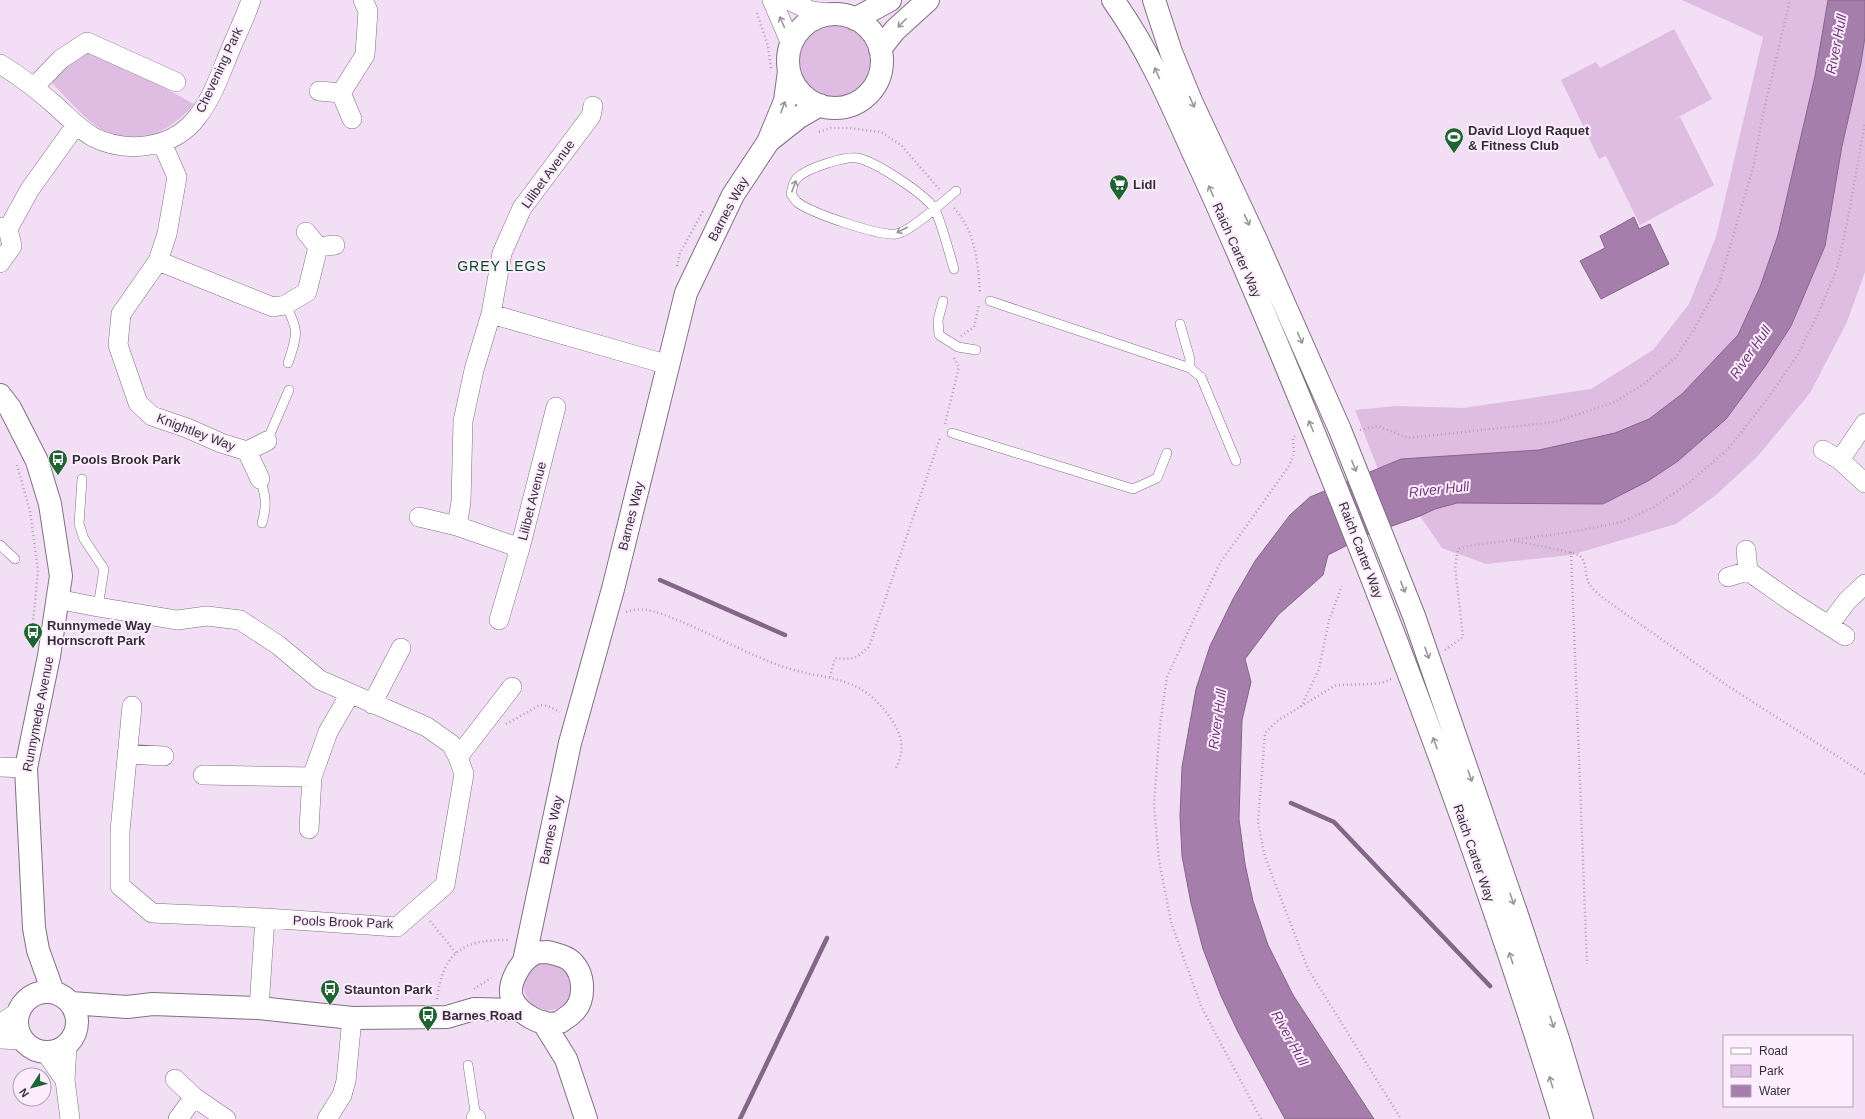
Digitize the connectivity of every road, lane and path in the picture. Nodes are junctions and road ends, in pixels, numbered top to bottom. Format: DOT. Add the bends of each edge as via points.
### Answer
graph roads {
  1 [pos="251,0"];
  2 [pos="363,0"];
  3 [pos="788,0"];
  4 [pos="890,0"];
  5 [pos="928,0"];
  6 [pos="1113,0"];
  7 [pos="1154,0"];
  8 [pos="1790,0"];
  9 [pos="764,3"];
  10 [pos="845,16"];
  11 [pos="791,44"];
  12 [pos="880,48"];
  13 [pos="0,64"];
  14 [pos="780,70"];
  15 [pos="176,82"];
  16 [pos="34,86"];
  17 [pos="318,91"];
  18 [pos="341,93"];
  19 [pos="593,106"];
  20 [pos="820,106"];
  21 [pos="352,119"];
  22 [pos="1865,123"];
  23 [pos="76,125"];
  24 [pos="818,132"];
  25 [pos="768,142"];
  26 [pos="162,143"];
  27 [pos="956,191"];
  28 [pos="947,199"];
  29 [pos="934,209"];
  30 [pos="4,228"];
  31 [pos="306,232"];
  32 [pos="158,261"];
  33 [pos="0,263"];
  34 [pos="954,268"];
  35 [pos="943,301"];
  36 [pos="990,301"];
  37 [pos="285,304"];
  38 [pos="491,314"];
  39 [pos="1180,324"];
  40 [pos="958,347"];
  41 [pos="976,350"];
  42 [pos="288,363"];
  43 [pos="669,365"];
  44 [pos="1190,368"];
  45 [pos="289,390"];
  46 [pos="0,395"];
  47 [pos="556,407"];
  48 [pos="1865,423"];
  49 [pos="943,429"];
  50 [pos="1348,430"];
  51 [pos="952,433"];
  52 [pos="1297,433"];
  53 [pos="941,436"];
  54 [pos="267,441"];
  55 [pos="1822,450"];
  56 [pos="247,451"];
  57 [pos="1167,453"];
  58 [pos="15,458"];
  59 [pos="1840,460"];
  60 [pos="1236,461"];
  61 [pos="82,479"];
  62 [pos="260,479"];
  63 [pos="1865,483"];
  64 [pos="419,517"];
  65 [pos="262,523"];
  66 [pos="457,526"];
  67 [pos="1512,540"];
  68 [pos="0,545"];
  69 [pos="520,548"];
  70 [pos="1746,550"];
  71 [pos="1571,552"];
  72 [pos="15,559"];
  73 [pos="1748,571"];
  74 [pos="1728,577"];
  75 [pos="1865,584"];
  76 [pos="1342,586"];
  77 [pos="57,599"];
  78 [pos="98,607"];
  79 [pos="499,620"];
  80 [pos="603,624"];
  81 [pos="1829,624"];
  82 [pos="32,636"];
  83 [pos="1845,636"];
  84 [pos="401,648"];
  85 [pos="1441,652"];
  86 [pos="830,677"];
  87 [pos="1393,678"];
  88 [pos="512,687"];
  89 [pos="350,694"];
  90 [pos="372,704"];
  91 [pos="132,706"];
  92 [pos="1301,707"];
  93 [pos="562,713"];
  94 [pos="501,727"];
  95 [pos="127,754"];
  96 [pos="164,756"];
  97 [pos="458,757"];
  98 [pos="0,767"];
  99 [pos="26,768"];
  100 [pos="895,770"];
  101 [pos="1865,774"];
  102 [pos="203,775"];
  103 [pos="312,777"];
  104 [pos="309,829"];
  105 [pos="535,906"];
  106 [pos="419,908"];
  107 [pos="265,918"];
  108 [pos="509,940"];
  109 [pos="38,950"];
  110 [pos="548,952"];
  111 [pos="456,953"];
  112 [pos="524,961"];
  113 [pos="1587,964"];
  114 [pos="512,984"];
  115 [pos="62,998"];
  116 [pos="437,998"];
  117 [pos="22,1006"];
  118 [pos="127,1007"];
  119 [pos="259,1008"];
  120 [pos="474,1009"];
  121 [pos="520,1010"];
  122 [pos="572,1013"];
  123 [pos="352,1018"];
  124 [pos="542,1022"];
  125 [pos="0,1024"];
  126 [pos="72,1038"];
  127 [pos="0,1039"];
  128 [pos="23,1040"];
  129 [pos="46,1053"];
  130 [pos="566,1059"];
  131 [pos="468,1065"];
  132 [pos="175,1079"];
  133 [pos="65,1080"];
  134 [pos="194,1097"];
  135 [pos="476,1118"];
  136 [pos="70,1119"];
  137 [pos="178,1119"];
  138 [pos="226,1119"];
  139 [pos="327,1119"];
  140 [pos="586,1119"];
  141 [pos="1262,1119"];
  142 [pos="1401,1119"];
  143 [pos="1562,1119"];
  144 [pos="1582,1119"];
  1 -- 26 [label="street, Chevening Park" via="209,98 197,117 181,133"];
  2 -- 18 [label="street" via="368,11 365,55"];
  3 -- 10 [label="street" via="811,11"];
  4 -- 10 [label="main road"];
  5 -- 12 [label="main road, one-way" via="895,30"];
  143 -- 6 [label="main road, Raich Carter Way, one-way" via="1535,1031 1462,817 1399,646 1326,462 1238,250 1155,66"];
  7 -- 50 [label="main road, Raich Carter Way, one-way" via="1171,52 1192,101"];
  8 -- 50 [label="path" via="1752,168 1719,284 1675,358 1644,384 1615,402 1555,422 1408,438 1378,426"];
  11 -- 9 [label="street, one-way"];
  9 -- 14 [label="path" via="768,46"];
  10 -- 11 [label="main road" via="821,16 808,22"];
  10 -- 12 [label="main road" via="871,31"];
  11 -- 14 [label="main road" via="788,57"];
  12 -- 20 [label="main road" via="880,72 876,84 866,95 843,107"];
  13 -- 16 [label="street, Chevening Park"];
  14 -- 20 [label="main road" via="800,92"];
  25 -- 14 [label="main road, Barnes Way, one-way" via="785,101"];
  15 -- 16 [label="street" via="87,42 60,59"];
  16 -- 23 [label="street, Chevening Park"];
  17 -- 18 [label="street"];
  18 -- 21 [label="street"];
  19 -- 38 [label="street, Lilibet Avenue" via="591,116 522,208 502,253"];
  20 -- 25 [label="main road, Barnes Way" via="799,117"];
  22 -- 67 [label="path" via="1837,268 1819,312 1797,356 1728,449 1690,482 1654,507 1622,522"];
  23 -- 26 [label="street, Chevening Park" via="112,145 141,147"];
  23 -- 30 [label="street"];
  24 -- 28 [label="path" via="831,128 849,128 881,132 901,145"];
  25 -- 43 [label="main road, Barnes Way" via="733,195 686,293"];
  26 -- 32 [label="street, Knightley Way" via="177,178"];
  27 -- 28 [label="lane"];
  28 -- 29 [label="lane"];
  28 -- 40 [label="path" via="970,230 978,258 981,301 974,327 961,334"];
  29 -- 29 [label="lane, one-way" via="897,234 880,233 808,207 796,201 791,194 793,184 805,172 825,163 856,158 872,163 900,181 924,197"];
  29 -- 34 [label="lane"];
  30 -- 33 [label="street" via="12,246"];
  31 -- 37 [label="street" via="326,246 307,292"];
  32 -- 37 [label="street" via="273,307"];
  32 -- 56 [label="street, Knightley Way" via="121,314 118,345 138,403 152,416"];
  35 -- 40 [label="lane" via="938,320 939,335"];
  36 -- 44 [label="lane"];
  37 -- 42 [label="lane" via="294,320 297,337"];
  38 -- 43 [label="street"];
  38 -- 66 [label="street, Lilibet Avenue" via="474,370 464,420 461,502"];
  39 -- 44 [label="lane"];
  40 -- 41 [label="lane"];
  40 -- 49 [label="path" via="954,358 960,368"];
  43 -- 80 [label="main road, Barnes Way"];
  44 -- 60 [label="lane" via="1201,377"];
  45 -- 54 [label="lane"];
  46 -- 77 [label="main road, Runnymede Avenue" via="10,408 37,461 50,504 60,576"];
  47 -- 69 [label="street, Lilibet Avenue"];
  48 -- 59 [label="street"];
  50 -- 144 [label="main road, Raich Carter Way, one-way" via="1518,918"];
  51 -- 57 [label="lane" via="1132,489 1157,478"];
  52 -- 141 [label="path" via="1293,438 1294,454 1289,466 1220,563 1167,677 1160,725 1154,805 1159,860 1171,922 1201,1006"];
  53 -- 86 [label="path" via="869,647 849,660 835,658"];
  54 -- 56 [label="street, Knightley Way"];
  55 -- 59 [label="street"];
  56 -- 62 [label="street, Knightley Way"];
  58 -- 82 [label="path" via="30,511 38,570"];
  59 -- 63 [label="street"];
  61 -- 78 [label="lane" via="79,524 84,539 104,569"];
  62 -- 65 [label="lane" via="265,493 266,508"];
  64 -- 66 [label="street, Lilibet Avenue"];
  66 -- 69 [label="street, Lilibet Avenue"];
  67 -- 71 [label="path"];
  67 -- 85 [label="path" via="1458,549 1455,566 1463,637"];
  68 -- 72 [label="lane"];
  69 -- 79 [label="street, Lilibet Avenue"];
  70 -- 73 [label="street"];
  71 -- 101 [label="path" via="1581,556 1589,584 1603,598 1728,686"];
  71 -- 113 [label="path"];
  73 -- 74 [label="street"];
  73 -- 81 [label="street"];
  75 -- 81 [label="street" via="1847,601"];
  76 -- 92 [label="path" via="1329,620 1319,669"];
  77 -- 78 [label="street, Pools Brook Park"];
  77 -- 99 [label="main road, Runnymede Avenue" via="49,656"];
  78 -- 89 [label="street, Pools Brook Park" via="177,620 207,616 240,620 278,645 320,680"];
  80 -- 86 [label="path" via="616,627 624,612 644,609 679,620 787,668"];
  80 -- 105 [label="main road, Barnes Way" via="570,743"];
  81 -- 83 [label="street"];
  84 -- 90 [label="street"];
  86 -- 100 [label="path" via="860,688 883,706 900,737 901,759"];
  87 -- 92 [label="path" via="1382,683 1336,685"];
  88 -- 97 [label="street"];
  89 -- 90 [label="street, Pools Brook Park"];
  89 -- 103 [label="street" via="328,732"];
  90 -- 97 [label="street, Pools Brook Park" via="427,727 450,744"];
  91 -- 95 [label="street, Pools Brook Park"];
  92 -- 142 [label="path" via="1277,721 1265,733 1258,822 1265,857 1308,969"];
  93 -- 94 [label="path" via="540,705"];
  95 -- 96 [label="street"];
  95 -- 107 [label="street, Pools Brook Park" via="120,831 120,886 152,913"];
  97 -- 106 [label="street, Pools Brook Park" via="464,774 445,885"];
  98 -- 99 [label="street"];
  99 -- 109 [label="main road, Runnymede Avenue" via="34,928"];
  102 -- 103 [label="street"];
  103 -- 104 [label="street"];
  105 -- 110 [label="main road, Barnes Way"];
  105 -- 112 [label="main road, Barnes Way"];
  106 -- 107 [label="street, Pools Brook Park" via="397,927"];
  106 -- 111 [label="path"];
  107 -- 119 [label="street"];
  108 -- 111 [label="path" via="490,939 475,942"];
  109 -- 115 [label="main road, Runnymede Avenue"];
  109 -- 117 [label="main road, Runnymede Avenue" via="33,977"];
  110 -- 112 [label="main road" via="536,953"];
  110 -- 122 [label="main road" via="570,960 581,976 582,995"];
  111 -- 116 [label="path" via="449,959 439,981"];
  112 -- 114 [label="main road" via="516,971"];
  114 -- 120 [label="main road"];
  114 -- 121 [label="main road" via="512,997"];
  115 -- 117 [label="main road" via="44,992 34,994"];
  115 -- 118 [label="main road"];
  115 -- 126 [label="main road" via="76,1011 78,1021"];
  117 -- 125 [label="street"];
  117 -- 128 [label="main road" via="17,1022 18,1032"];
  118 -- 119 [label="main road" via="153,1004"];
  118 -- 126 [label="main road" via="106,1015"];
  119 -- 123 [label="main road"];
  120 -- 121 [label="main road"];
  120 -- 123 [label="main road" via="447,1017"];
  121 -- 124 [label="main road" via="528,1017"];
  122 -- 124 [label="main road" via="559,1022"];
  122 -- 130 [label="main road"];
  123 -- 139 [label="street" via="346,1081 342,1095"];
  124 -- 130 [label="main road"];
  126 -- 129 [label="main road" via="54,1052"];
  126 -- 133 [label="street"];
  127 -- 128 [label="street"];
  128 -- 129 [label="main road" via="29,1047"];
  129 -- 133 [label="street"];
  130 -- 140 [label="main road"];
  131 -- 135 [label="lane"];
  132 -- 134 [label="street"];
  133 -- 136 [label="street"];
  134 -- 137 [label="street"];
  134 -- 138 [label="street"];
}
